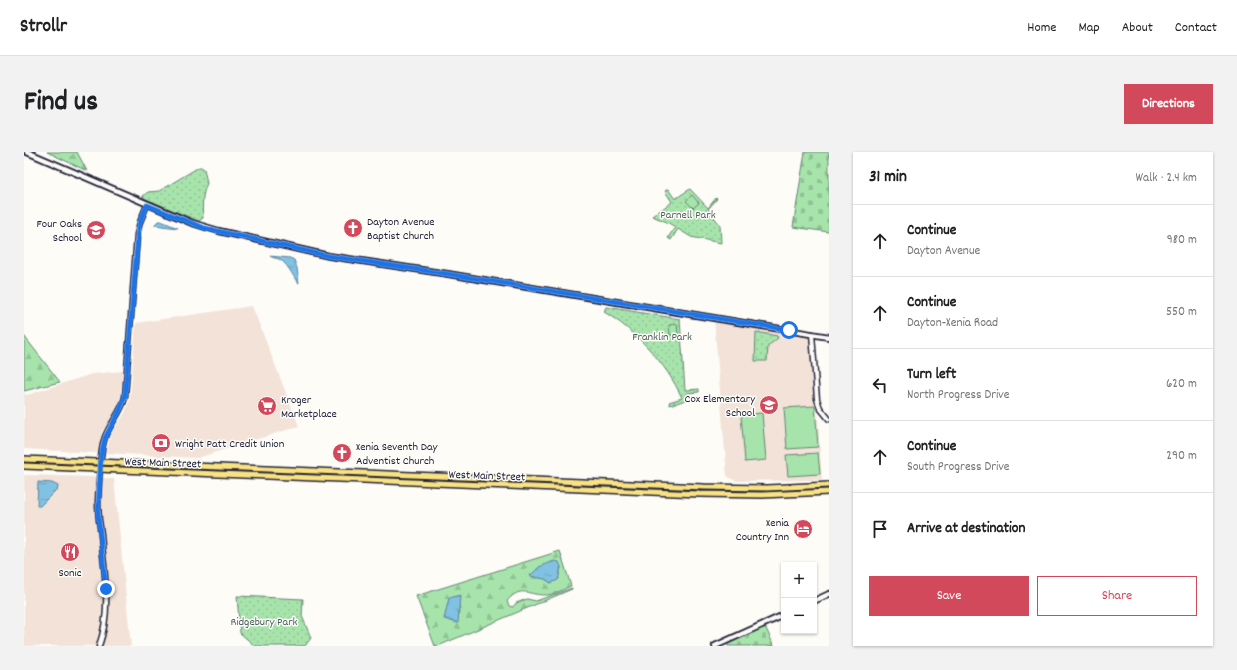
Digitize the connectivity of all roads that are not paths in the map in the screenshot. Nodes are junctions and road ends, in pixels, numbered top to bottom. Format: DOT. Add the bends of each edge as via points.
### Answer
graph roads {
  1 [pos="27,152"];
  2 [pos="147,205"];
  3 [pos="812,334"];
  4 [pos="829,337"];
  5 [pos="829,419"];
  6 [pos="24,459"];
  7 [pos="24,466"];
  8 [pos="101,466"];
  9 [pos="829,485"];
  10 [pos="829,492"];
  11 [pos="829,594"];
  12 [pos="817,600"];
  13 [pos="781,616"];
  14 [pos="100,646"];
  15 [pos="715,646"];
  1 -- 2 [label="main road"];
  2 -- 3 [label="main road" via="204,228 328,256"];
  2 -- 8 [label="street" via="138,234 125,396 105,438"];
  3 -- 4 [label="main road"];
  3 -- 5 [label="street" via="817,399 820,408"];
  6 -- 8 [label="main road, West Main Street"];
  7 -- 8 [label="main road, West Main Street"];
  8 -- 9 [label="main road, West Main Street" via="704,487 775,488"];
  8 -- 10 [label="main road, West Main Street" via="699,494"];
  8 -- 14 [label="street" via="98,514 107,597"];
  11 -- 12 [label="main road"];
  13 -- 15 [label="main road"];
}
